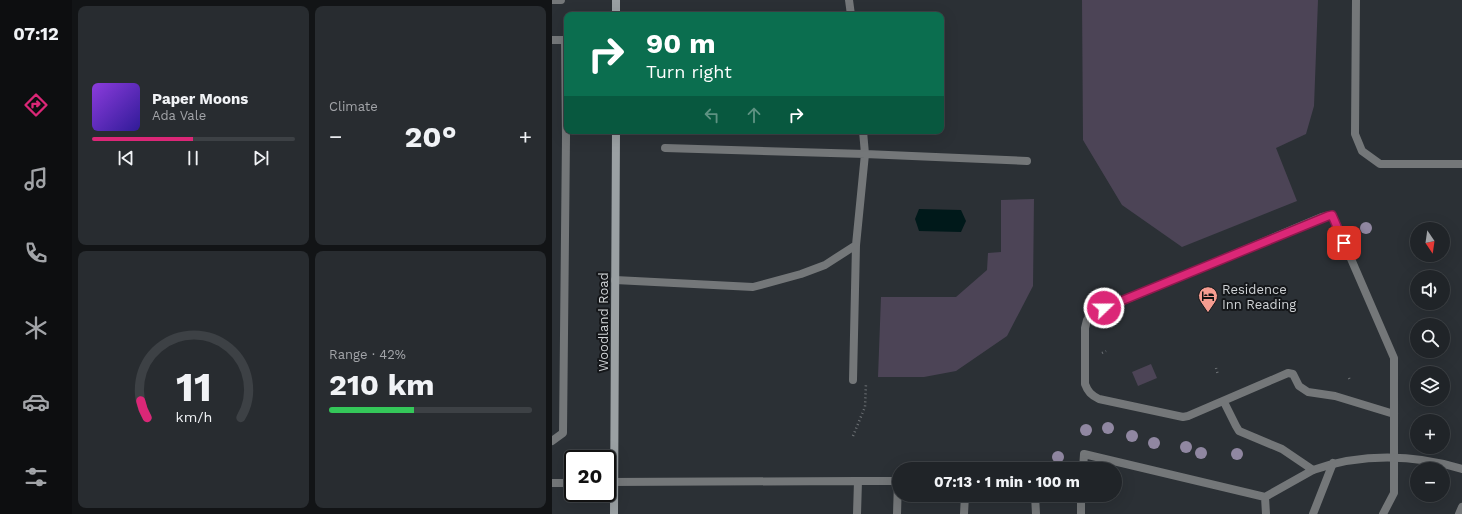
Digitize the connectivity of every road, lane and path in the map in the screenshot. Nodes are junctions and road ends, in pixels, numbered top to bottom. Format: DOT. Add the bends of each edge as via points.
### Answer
graph roads {
  1 [pos="552,0"];
  2 [pos="561,0"];
  3 [pos="616,0"];
  4 [pos="849,0"];
  5 [pos="1356,0"];
  6 [pos="616,12"];
  7 [pos="851,12"];
  8 [pos="552,40"];
  9 [pos="564,40"];
  10 [pos="566,134"];
  11 [pos="616,134"];
  12 [pos="863,134"];
  13 [pos="665,148"];
  14 [pos="865,154"];
  15 [pos="1027,161"];
  16 [pos="1462,164"];
  17 [pos="856,245"];
  18 [pos="615,280"];
  19 [pos="1106,351"];
  20 [pos="1102,353"];
  21 [pos="1216,368"];
  22 [pos="1218,376"];
  23 [pos="853,380"];
  24 [pos="866,395"];
  25 [pos="1224,402"];
  26 [pos="1394,414"];
  27 [pos="853,436"];
  28 [pos="552,441"];
  29 [pos="612,450"];
  30 [pos="1394,458"];
  31 [pos="1083,462"];
  32 [pos="1118,462"];
  33 [pos="1122,463"];
  34 [pos="1333,463"];
  35 [pos="1462,469"];
  36 [pos="1313,470"];
  37 [pos="858,481"];
  38 [pos="892,481"];
  39 [pos="616,482"];
  40 [pos="552,483"];
  41 [pos="564,483"];
  42 [pos="1265,497"];
  43 [pos="613,502"];
  44 [pos="897,502"];
  45 [pos="964,502"];
  46 [pos="1035,502"];
  47 [pos="1081,502"];
  48 [pos="1462,507"];
  49 [pos="614,514"];
  50 [pos="857,514"];
  51 [pos="897,514"];
  52 [pos="964,514"];
  53 [pos="1036,514"];
  54 [pos="1080,514"];
  55 [pos="1266,514"];
  56 [pos="1312,514"];
  57 [pos="1383,514"];
  58 [pos="1459,514"];
  1 -- 2 [label="street"];
  3 -- 6 [label="main road"];
  4 -- 7 [label="street"];
  5 -- 16 [label="street" via="1355,134 1362,151 1380,164"];
  8 -- 9 [label="street"];
  10 -- 28 [label="street" via="563,433"];
  11 -- 18 [label="main road, Woodland Road"];
  12 -- 14 [label="street"];
  13 -- 14 [label="street"];
  14 -- 15 [label="street"];
  14 -- 17 [label="street"];
  17 -- 18 [label="street" via="825,265 753,287"];
  17 -- 23 [label="street"];
  18 -- 29 [label="main road, Woodland Road"];
  19 -- 20 [label="path"];
  21 -- 22 [label="path"];
  24 -- 27 [label="path" via="865,407"];
  25 -- 26 [label="street" via="1288,373 1293,374 1299,386 1308,392 1335,396"];
  25 -- 26 [label="street" via="1183,417 1092,396 1085,384 1087,320 1092,314 1332,215 1394,358"];
  25 -- 36 [label="street" via="1239,431 1282,449"];
  26 -- 30 [label="street"];
  30 -- 34 [label="street" via="1363,458"];
  30 -- 35 [label="street" via="1424,460"];
  30 -- 57 [label="street" via="1394,493"];
  31 -- 32 [label="street" via="1084,454"];
  33 -- 42 [label="street"];
  34 -- 36 [label="street"];
  34 -- 56 [label="street"];
  36 -- 42 [label="street"];
  37 -- 38 [label="street"];
  37 -- 39 [label="street"];
  37 -- 50 [label="street"];
  40 -- 41 [label="street"];
  42 -- 55 [label="street"];
  43 -- 49 [label="main road, Woodland Road"];
  44 -- 51 [label="street"];
  45 -- 52 [label="street"];
  46 -- 53 [label="street"];
  47 -- 54 [label="street"];
  48 -- 58 [label="street"];
}
